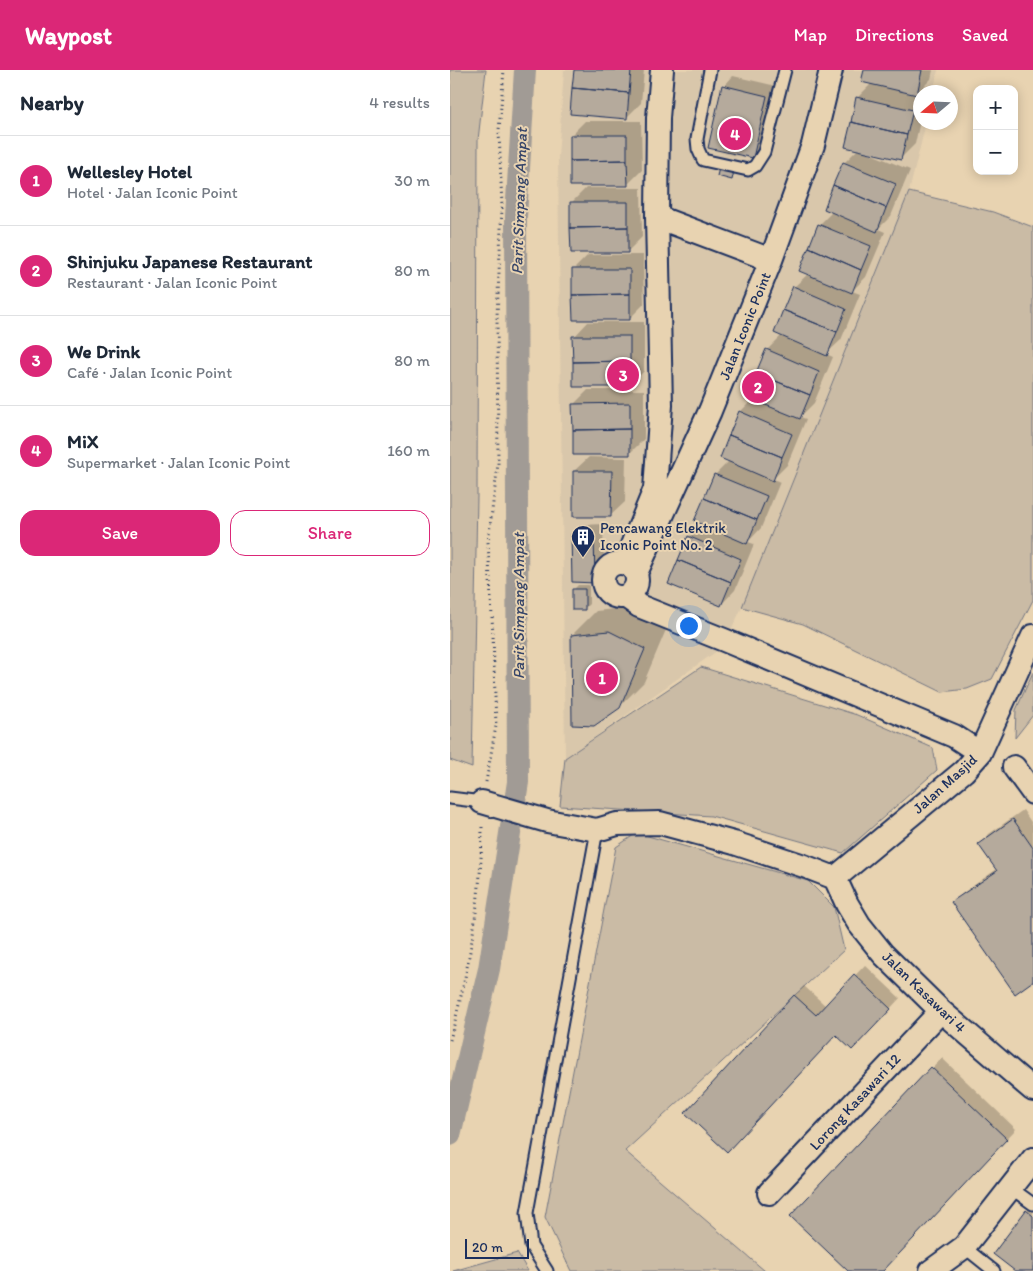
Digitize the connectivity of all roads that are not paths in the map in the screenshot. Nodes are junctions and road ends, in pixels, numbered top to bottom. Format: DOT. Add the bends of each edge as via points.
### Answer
graph roads {
  1 [pos="662,70"];
  2 [pos="710,70"];
  3 [pos="785,70"];
  4 [pos="831,70"];
  5 [pos="657,217"];
  6 [pos="770,260"];
  7 [pos="630,568"];
  8 [pos="624,596"];
  9 [pos="1033,636"];
  10 [pos="980,753"];
  11 [pos="1014,767"];
  12 [pos="1033,793"];
  13 [pos="450,798"];
  14 [pos="487,804"];
  15 [pos="597,830"];
  16 [pos="836,878"];
  17 [pos="941,1011"];
  18 [pos="1033,1090"];
  19 [pos="1033,1159"];
  20 [pos="1011,1188"];
  21 [pos="769,1193"];
  22 [pos="1033,1204"];
  23 [pos="964,1247"];
  24 [pos="547,1271"];
  25 [pos="931,1271"];
  26 [pos="994,1271"];
  1 -- 5 [label="street"];
  2 -- 3 [label="lane" via="698,149 703,160 748,170 755,166 764,152"];
  4 -- 6 [label="street, Jalan Iconic Point" via="813,145"];
  5 -- 6 [label="street"];
  5 -- 7 [label="street" via="661,405 655,489"];
  6 -- 7 [label="street, Jalan Iconic Point" via="710,411"];
  7 -- 8 [label="street" via="637,579 634,590"];
  7 -- 8 [label="street" via="619,562 608,566 605,571 603,582 608,592"];
  8 -- 10 [label="street" via="639,606 954,736"];
  9 -- 10 [label="street, Jalan Masjid"];
  10 -- 16 [label="street, Jalan Masjid" via="964,771"];
  11 -- 12 [label="street"];
  13 -- 14 [label="lane"];
  14 -- 15 [label="street"];
  15 -- 16 [label="street" via="617,824 660,823 743,846"];
  15 -- 24 [label="lane" via="527,1212 531,1246"];
  16 -- 17 [label="street, Jalan Kasawari 4" via="859,924 883,954"];
  17 -- 18 [label="street, Jalan Kasawari 4"];
  17 -- 21 [label="street, Lorong Kasawari 12"];
  19 -- 20 [label="street"];
  20 -- 22 [label="lane"];
  20 -- 23 [label="street"];
  23 -- 25 [label="street"];
  23 -- 26 [label="lane"];
}
